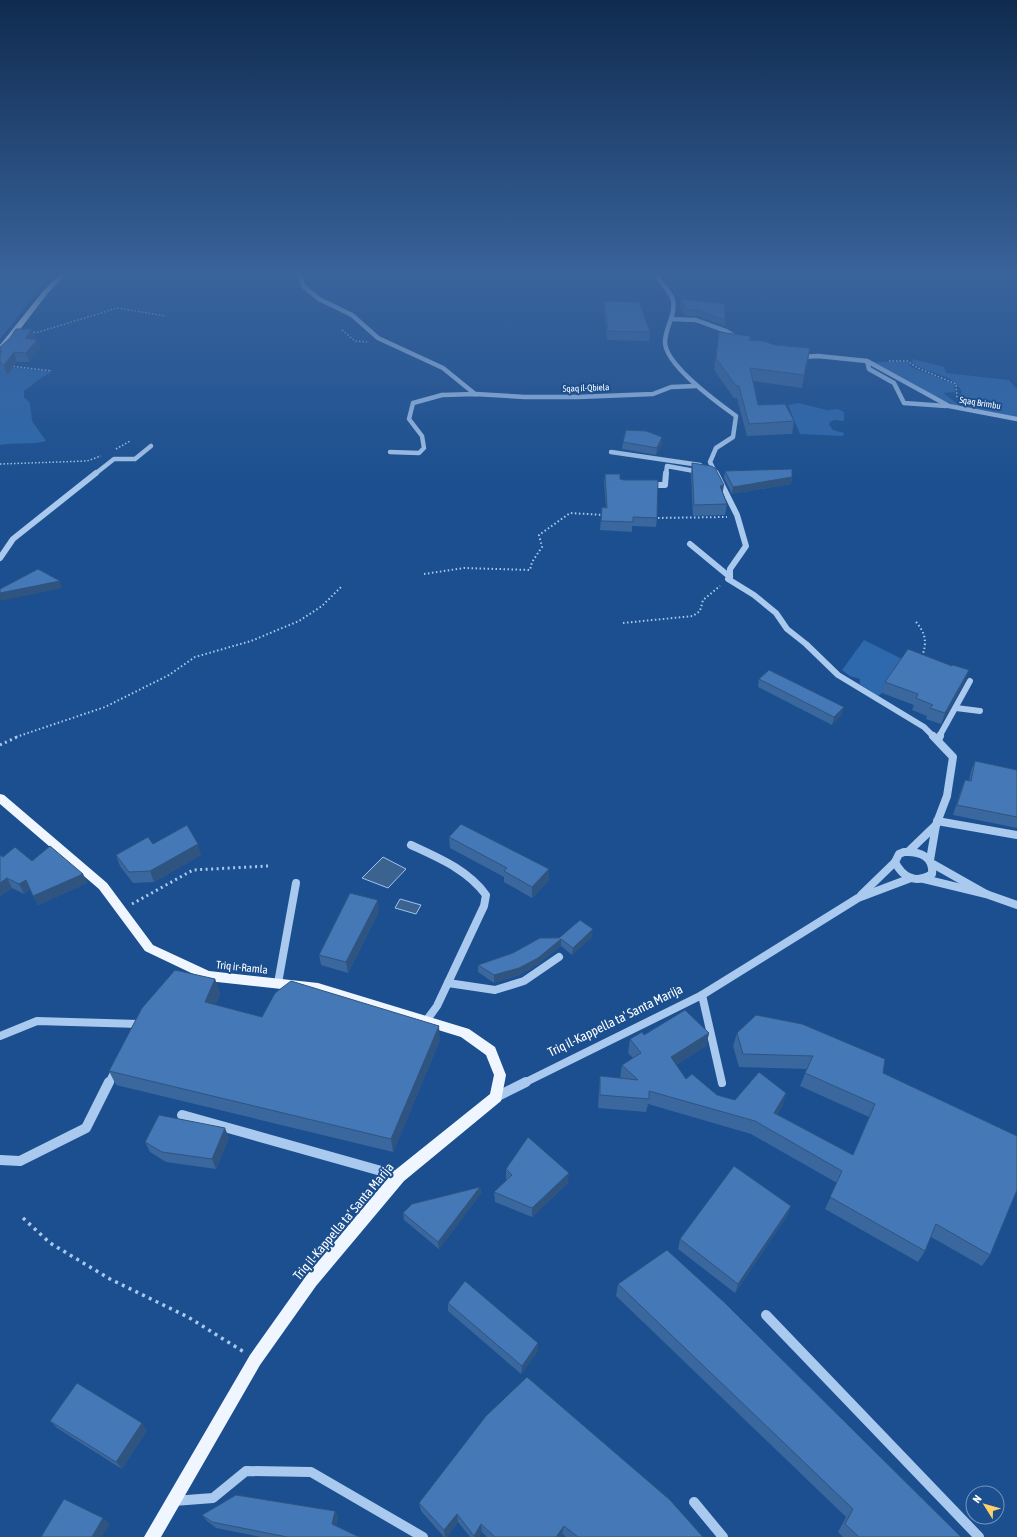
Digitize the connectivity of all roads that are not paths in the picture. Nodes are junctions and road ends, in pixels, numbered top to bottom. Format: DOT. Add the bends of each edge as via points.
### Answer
graph roads {
  1 [pos="395,346"];
  2 [pos="665,346"];
  3 [pos="795,356"];
  4 [pos="867,361"];
  5 [pos="696,386"];
  6 [pos="475,394"];
  7 [pos="949,406"];
  8 [pos="1017,419"];
  9 [pos="151,446"];
  10 [pos="390,452"];
  11 [pos="612,452"];
  12 [pos="713,467"];
  13 [pos="717,474"];
  14 [pos="644,485"];
  15 [pos="690,544"];
  16 [pos="0,558"];
  17 [pos="729,578"];
  18 [pos="970,681"];
  19 [pos="956,708"];
  20 [pos="980,711"];
  21 [pos="938,740"];
  22 [pos="0,798"];
  23 [pos="936,823"];
  24 [pos="1017,835"];
  25 [pos="411,845"];
  26 [pos="909,851"];
  27 [pos="895,862"];
  28 [pos="932,862"];
  29 [pos="911,878"];
  30 [pos="924,879"];
  31 [pos="296,883"];
  32 [pos="986,894"];
  33 [pos="858,898"];
  34 [pos="1017,905"];
  35 [pos="559,956"];
  36 [pos="448,983"];
  37 [pos="278,984"];
  38 [pos="702,995"];
  39 [pos="426,1020"];
  40 [pos="140,1025"];
  41 [pos="0,1036"];
  42 [pos="121,1059"];
  43 [pos="722,1083"];
  44 [pos="496,1097"];
  45 [pos="182,1115"];
  46 [pos="0,1160"];
  47 [pos="399,1176"];
  48 [pos="766,1315"];
  49 [pos="172,1501"];
  50 [pos="694,1502"];
  51 [pos="152,1537"];
  52 [pos="423,1537"];
  53 [pos="723,1537"];
  54 [pos="979,1537"];
  1 -- 6 [label="street" via="443,368"];
  2 -- 5 [label="street" via="670,356"];
  3 -- 4 [label="street, Sqaq Brimbu"];
  4 -- 7 [label="street, Sqaq Brimbu"];
  4 -- 7 [label="street" via="869,369 894,383 904,403"];
  5 -- 6 [label="street, Sqaq il-Qbiela" via="671,387 653,394 578,397"];
  5 -- 12 [label="street" via="736,416 733,437 716,448 710,462"];
  6 -- 10 [label="street, Sqaq il-Qbiela" via="442,395 413,403 409,412 410,423 421,435 424,448 419,453"];
  7 -- 8 [label="street, Sqaq Brimbu"];
  9 -- 16 [label="street" via="135,459 114,459 13,540"];
  11 -- 12 [label="street"];
  12 -- 13 [label="street"];
  13 -- 14 [label="street" via="667,466 665,485"];
  13 -- 17 [label="street" via="737,515 746,546 730,569"];
  15 -- 17 [label="street"];
  17 -- 21 [label="street" via="776,613 787,629 838,675 924,727"];
  18 -- 19 [label="street"];
  19 -- 20 [label="street"];
  19 -- 21 [label="street"];
  21 -- 23 [label="street" via="953,757 947,796"];
  22 -- 37 [label="main road, Triq ir-Ramla" via="103,886 149,948 185,969 208,976"];
  23 -- 24 [label="street"];
  23 -- 26 [label="street"];
  23 -- 28 [label="street"];
  25 -- 36 [label="street" via="443,860 481,885 486,895 484,906"];
  26 -- 27 [label="street" via="899,854"];
  26 -- 28 [label="street" via="921,853"];
  27 -- 29 [label="street" via="900,872"];
  27 -- 33 [label="street, Triq il-Kappella ta' Santa Marija"];
  28 -- 30 [label="street" via="932,874"];
  28 -- 32 [label="street"];
  29 -- 30 [label="street"];
  29 -- 33 [label="street, Triq il-Kappella ta' Santa Marija"];
  30 -- 32 [label="street"];
  31 -- 37 [label="street"];
  32 -- 34 [label="street"];
  33 -- 38 [label="street, Triq il-Kappella ta' Santa Marija"];
  35 -- 36 [label="street" via="524,981 495,990"];
  36 -- 39 [label="street" via="437,1006"];
  37 -- 39 [label="main road, Triq ir-Ramla" via="318,988"];
  38 -- 43 [label="street"];
  38 -- 44 [label="street, Triq il-Kappella ta' Santa Marija"];
  39 -- 44 [label="main road, Triq ir-Ramla" via="465,1033 491,1051 500,1075"];
  40 -- 41 [label="street" via="37,1021"];
  42 -- 46 [label="street" via="86,1128 20,1161"];
  44 -- 47 [label="main road, Triq il-Kappella ta' Santa Marija"];
  45 -- 47 [label="street"];
  47 -- 49 [label="main road, Triq il-Kappella ta' Santa Marija" via="312,1281 255,1360"];
  48 -- 54 [label="street"];
  49 -- 51 [label="main road, Triq il-Kappella ta' Santa Marija"];
  49 -- 52 [label="street" via="213,1498 246,1471 311,1472"];
  50 -- 53 [label="street"];
}
